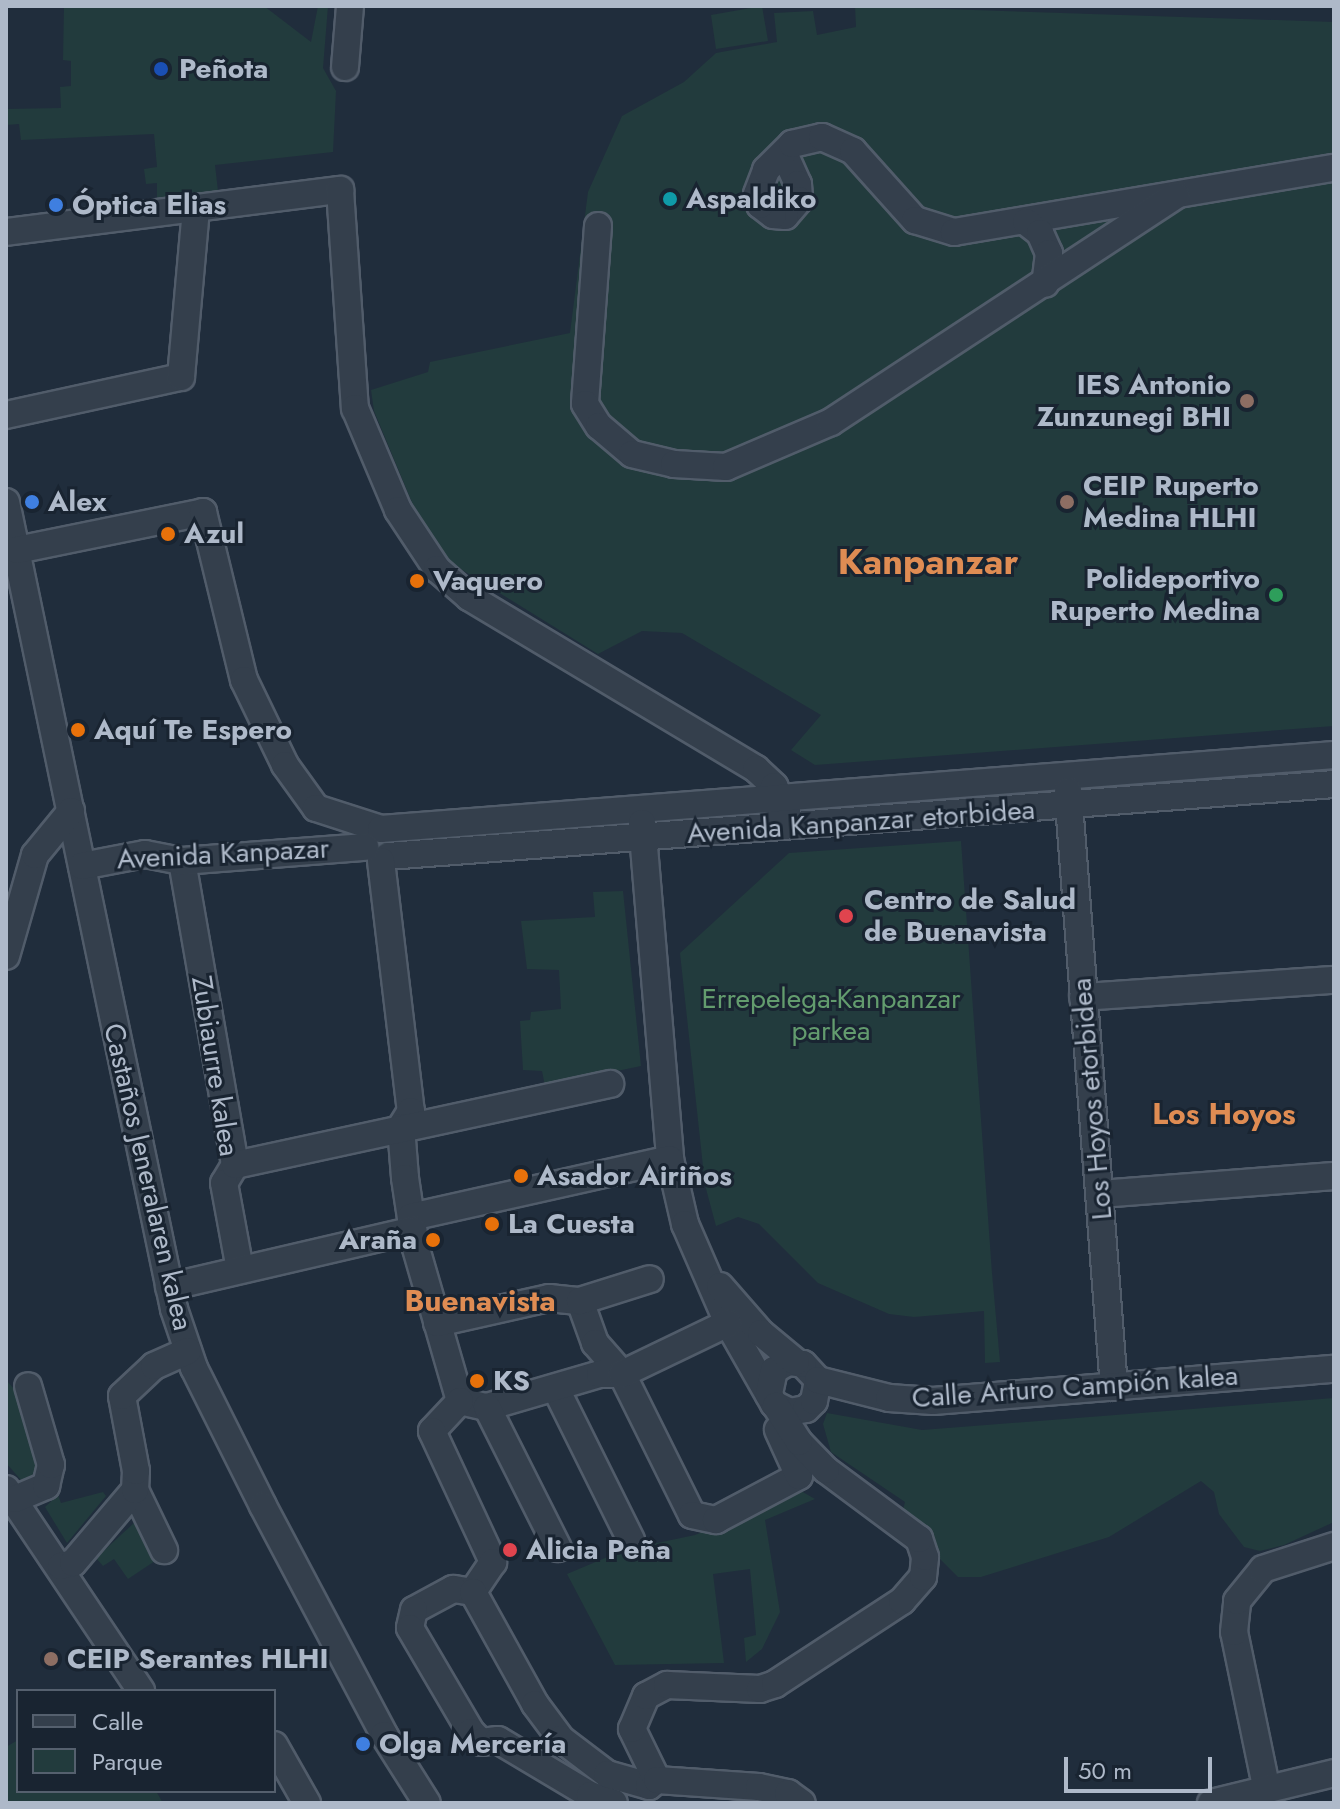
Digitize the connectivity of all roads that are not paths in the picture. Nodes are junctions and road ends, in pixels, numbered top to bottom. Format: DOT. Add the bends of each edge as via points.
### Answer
graph roads {
  1 [pos="350,6"];
  2 [pos="345,67"];
  3 [pos="784,153"];
  4 [pos="1334,168"];
  5 [pos="1176,195"];
  6 [pos="196,208"];
  7 [pos="1026,222"];
  8 [pos="598,226"];
  9 [pos="6,232"];
  10 [pos="1045,284"];
  11 [pos="6,415"];
  12 [pos="6,502"];
  13 [pos="17,550"];
  14 [pos="1334,755"];
  15 [pos="745,763"];
  16 [pos="1090,775"];
  17 [pos="1334,784"];
  18 [pos="780,798"];
  19 [pos="691,806"];
  20 [pos="1068,807"];
  21 [pos="316,808"];
  22 [pos="641,810"];
  23 [pos="71,811"];
  24 [pos="767,826"];
  25 [pos="644,840"];
  26 [pos="384,842"];
  27 [pos="312,849"];
  28 [pos="182,861"];
  29 [pos="82,866"];
  30 [pos="16,879"];
  31 [pos="6,956"];
  32 [pos="1334,980"];
  33 [pos="1083,997"];
  34 [pos="610,1084"];
  35 [pos="402,1134"];
  36 [pos="670,1159"];
  37 [pos="235,1165"];
  38 [pos="1334,1176"];
  39 [pos="1100,1194"];
  40 [pos="412,1224"];
  41 [pos="699,1262"];
  42 [pos="240,1269"];
  43 [pos="650,1279"];
  44 [pos="169,1287"];
  45 [pos="580,1301"];
  46 [pos="437,1323"];
  47 [pos="728,1323"];
  48 [pos="188,1351"];
  49 [pos="796,1362"];
  50 [pos="1334,1369"];
  51 [pos="622,1374"];
  52 [pos="818,1380"];
  53 [pos="28,1386"];
  54 [pos="1114,1387"];
  55 [pos="556,1389"];
  56 [pos="460,1401"];
  57 [pos="773,1401"];
  58 [pos="487,1407"];
  59 [pos="806,1409"];
  60 [pos="826,1470"];
  61 [pos="135,1490"];
  62 [pos="11,1494"];
  63 [pos="631,1540"];
  64 [pos="1334,1546"];
  65 [pos="558,1548"];
  66 [pos="164,1550"];
  67 [pos="61,1566"];
  68 [pos="480,1584"];
  69 [pos="140,1689"];
  70 [pos="276,1749"];
  71 [pos="1334,1773"];
  72 [pos="657,1780"];
  73 [pos="1266,1786"];
  74 [pos="307,1803"];
  75 [pos="427,1803"];
  76 [pos="614,1803"];
  77 [pos="802,1803"];
  78 [pos="1211,1803"];
  1 -- 2 [label="street"];
  3 -- 7 [label="street" via="799,141 838,141 853,151 898,205 933,229 954,232"];
  4 -- 5 [label="street"];
  5 -- 7 [label="street"];
  5 -- 10 [label="street"];
  6 -- 9 [label="street"];
  6 -- 11 [label="street" via="181,377"];
  6 -- 15 [label="street" via="340,190 355,408 398,510 437,569 469,597"];
  7 -- 10 [label="street" via="1040,233 1049,253"];
  8 -- 10 [label="street" via="585,404 599,426 632,454 674,464 726,467 831,422"];
  12 -- 13 [label="street, Castaños Jeneralaren kalea"];
  13 -- 21 [label="street" via="203,512 244,680 285,765"];
  13 -- 23 [label="street, Castaños Jeneralaren kalea"];
  14 -- 16 [label="street, Avenida Kanpanzar etorbidea"];
  15 -- 18 [label="street" via="774,786"];
  15 -- 19 [label="street" via="740,777"];
  16 -- 18 [label="street, Avenida Kanpanzar etorbidea"];
  16 -- 20 [label="street" via="1068,792"];
  17 -- 20 [label="street, Avenida Kanpanzar etorbidea"];
  18 -- 19 [label="street, Avenida Kanpanzar etorbidea"];
  18 -- 24 [label="street" via="788,820"];
  19 -- 22 [label="street, Avenida Kanpanzar etorbidea"];
  20 -- 24 [label="street, Avenida Kanpanzar etorbidea"];
  20 -- 33 [label="street, Los Hoyos etorbidea"];
  21 -- 26 [label="street"];
  21 -- 27 [label="street"];
  22 -- 25 [label="street"];
  22 -- 26 [label="street, Avenida Kanpanzar etorbidea"];
  23 -- 29 [label="street, Castaños Jeneralaren kalea"];
  23 -- 30 [label="street"];
  24 -- 25 [label="street, Avenida Kanpanzar etorbidea"];
  25 -- 26 [label="street, Avenida Kanpanzar etorbidea"];
  25 -- 36 [label="street"];
  26 -- 27 [label="street, Avenida Kanpazar"];
  26 -- 35 [label="street" via="411,1111"];
  27 -- 28 [label="street, Avenida Kanpazar"];
  28 -- 29 [label="street, Avenida Kanpazar" via="145,854"];
  28 -- 37 [label="street, Zubiaurre kalea"];
  29 -- 44 [label="street, Castaños Jeneralaren kalea"];
  30 -- 31 [label="street"];
  32 -- 33 [label="street"];
  33 -- 39 [label="street, Los Hoyos etorbidea"];
  34 -- 35 [label="street"];
  35 -- 37 [label="street"];
  35 -- 40 [label="street"];
  36 -- 40 [label="street"];
  36 -- 41 [label="street"];
  37 -- 42 [label="street, Zubiaurre kalea" via="224,1183"];
  38 -- 39 [label="street"];
  39 -- 54 [label="street, Los Hoyos etorbidea"];
  40 -- 42 [label="street"];
  40 -- 46 [label="street"];
  41 -- 47 [label="street"];
  41 -- 49 [label="street" via="761,1333"];
  42 -- 44 [label="street"];
  43 -- 45 [label="street"];
  44 -- 48 [label="street, Castaños Jeneralaren kalea"];
  45 -- 46 [label="street" via="549,1298"];
  45 -- 51 [label="street" via="595,1343"];
  46 -- 56 [label="street"];
  47 -- 51 [label="street"];
  47 -- 57 [label="street"];
  48 -- 61 [label="street" via="154,1366 122,1396"];
  48 -- 75 [label="street, Castaños Jeneralaren kalea" via="370,1708"];
  49 -- 52 [label="street" via="810,1368"];
  49 -- 57 [label="street" via="774,1370"];
  50 -- 54 [label="street, Calle Arturo Campión kalea"];
  51 -- 55 [label="street" via="600,1374"];
  51 -- 57 [label="street" via="692,1515 716,1520 799,1476 779,1436"];
  52 -- 54 [label="street, Calle Arturo Campión kalea" via="889,1398 933,1401"];
  52 -- 59 [label="street" via="814,1401"];
  53 -- 62 [label="street" via="51,1465 46,1486"];
  55 -- 58 [label="street"];
  55 -- 63 [label="street"];
  56 -- 58 [label="street"];
  56 -- 68 [label="street" via="432,1431 488,1545 493,1562"];
  57 -- 59 [label="street" via="790,1412"];
  57 -- 60 [label="street" via="799,1442"];
  58 -- 65 [label="street"];
  59 -- 60 [label="street" via="812,1441"];
  60 -- 72 [label="street" via="908,1527 925,1557 914,1592 760,1689 667,1685 646,1696 632,1729"];
  61 -- 66 [label="street"];
  61 -- 67 [label="street" via="73,1563"];
  62 -- 67 [label="street"];
  64 -- 73 [label="street" via="1263,1569 1237,1601 1234,1632"];
  67 -- 69 [label="street"];
  68 -- 72 [label="street" via="535,1704 561,1739 607,1774 649,1786"];
  68 -- 76 [label="street" via="453,1589 414,1610 410,1628 471,1732 481,1742 498,1740 590,1795"];
  70 -- 74 [label="street"];
  71 -- 73 [label="street"];
  72 -- 77 [label="street" via="759,1787 788,1793"];
  73 -- 78 [label="street"];
}
